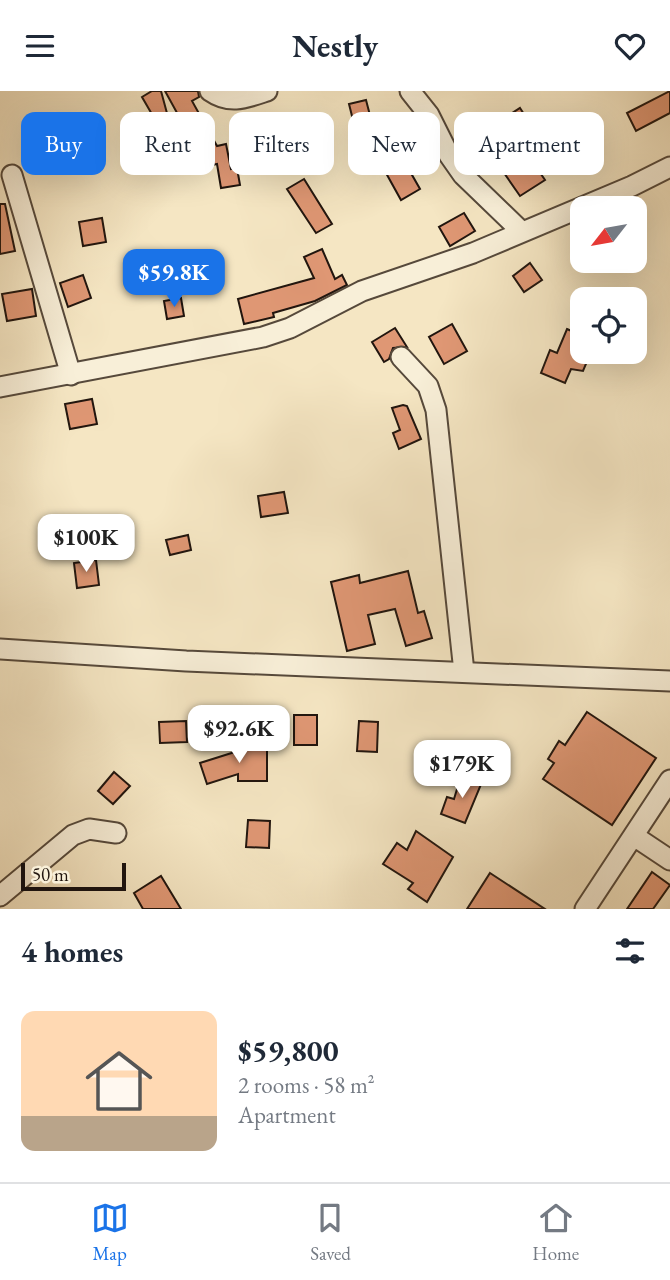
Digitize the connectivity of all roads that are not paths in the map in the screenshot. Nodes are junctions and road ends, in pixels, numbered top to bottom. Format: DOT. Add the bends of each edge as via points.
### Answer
graph roads {
  1 [pos="210,91"];
  2 [pos="267,91"];
  3 [pos="410,91"];
  4 [pos="670,167"];
  5 [pos="12,175"];
  6 [pos="521,231"];
  7 [pos="401,357"];
  8 [pos="71,375"];
  9 [pos="0,387"];
  10 [pos="0,649"];
  11 [pos="464,672"];
  12 [pos="670,681"];
  13 [pos="670,780"];
  14 [pos="117,833"];
  15 [pos="634,836"];
  16 [pos="670,860"];
  17 [pos="0,897"];
  18 [pos="585,909"];
  1 -- 2 [label="street" via="222,100 239,100"];
  3 -- 6 [label="street" via="463,175"];
  4 -- 6 [label="street"];
  5 -- 8 [label="street"];
  6 -- 8 [label="street" via="473,253 379,283 263,337"];
  7 -- 11 [label="street" via="428,386 436,410"];
  8 -- 9 [label="street"];
  10 -- 11 [label="street"];
  11 -- 12 [label="street"];
  13 -- 15 [label="street"];
  14 -- 17 [label="street" via="89,829 73,835"];
  15 -- 16 [label="street"];
  15 -- 18 [label="street"];
}
